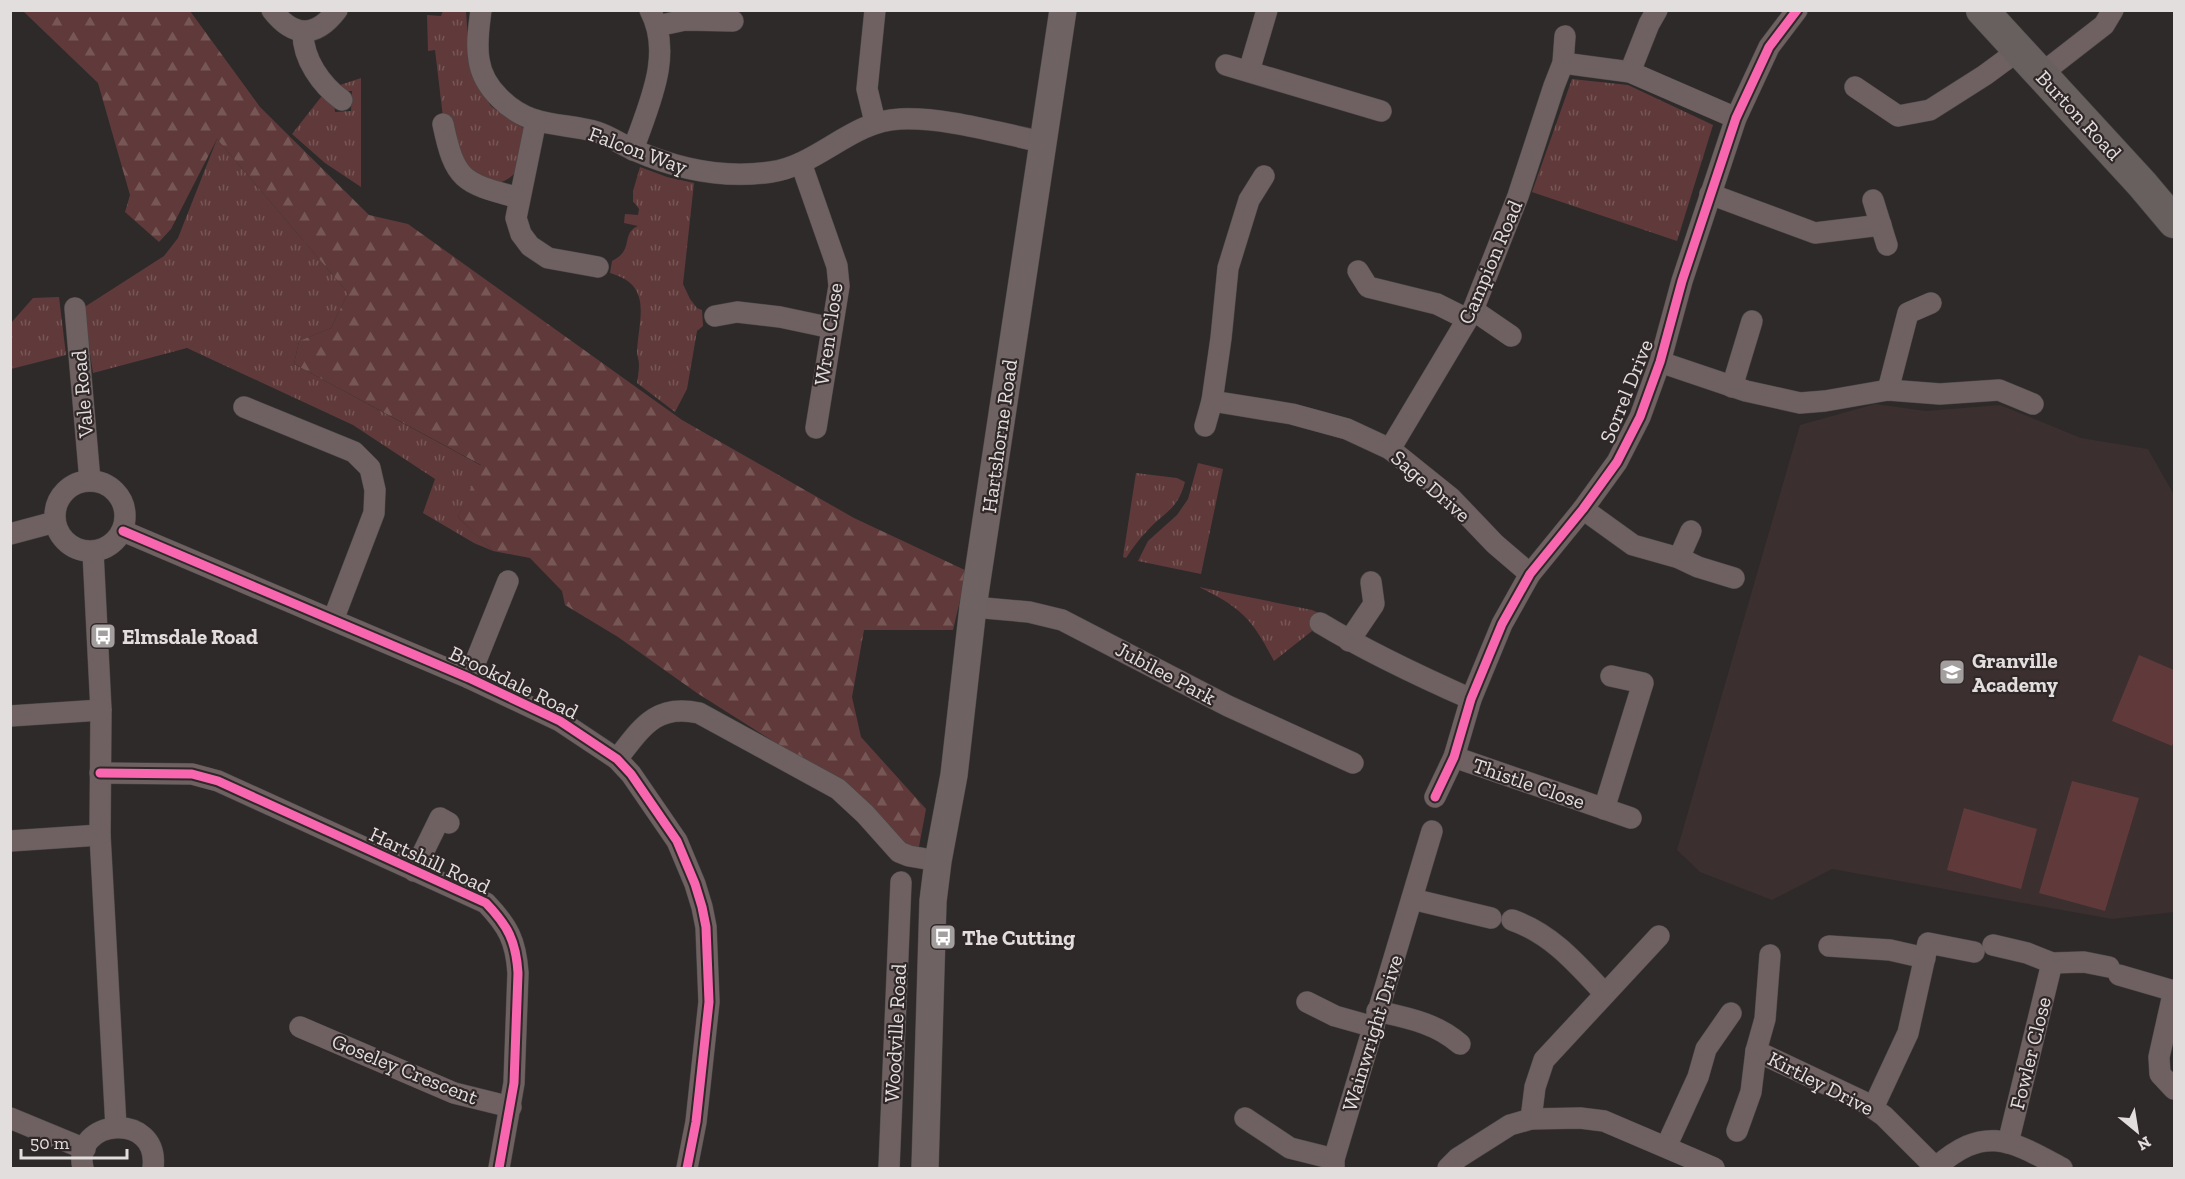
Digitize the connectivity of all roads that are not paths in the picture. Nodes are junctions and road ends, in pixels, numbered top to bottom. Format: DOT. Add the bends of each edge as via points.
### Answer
graph roads {
  1 [pos="272,10"];
  2 [pos="337,10"];
  3 [pos="481,10"];
  4 [pos="875,10"];
  5 [pos="1063,10"];
  6 [pos="1267,10"];
  7 [pos="1657,10"];
  8 [pos="1797,10"];
  9 [pos="1982,10"];
  10 [pos="2113,10"];
  11 [pos="653,18"];
  12 [pos="733,21"];
  13 [pos="303,33"];
  14 [pos="1565,36"];
  15 [pos="2019,50"];
  16 [pos="1563,63"];
  17 [pos="1226,65"];
  18 [pos="1249,71"];
  19 [pos="1630,72"];
  20 [pos="2041,74"];
  21 [pos="1855,87"];
  22 [pos="342,100"];
  23 [pos="1381,111"];
  24 [pos="1736,118"];
  25 [pos="536,120"];
  26 [pos="875,122"];
  27 [pos="442,124"];
  28 [pos="1043,142"];
  29 [pos="633,150"];
  30 [pos="801,163"];
  31 [pos="1264,176"];
  32 [pos="1710,194"];
  33 [pos="519,198"];
  34 [pos="1873,200"];
  35 [pos="2175,222"];
  36 [pos="598,267"];
  37 [pos="1358,272"];
  38 [pos="1930,303"];
  39 [pos="75,308"];
  40 [pos="1470,315"];
  41 [pos="715,316"];
  42 [pos="1752,321"];
  43 [pos="832,328"];
  44 [pos="1511,336"];
  45 [pos="1660,362"];
  46 [pos="1732,387"];
  47 [pos="1888,390"];
  48 [pos="1212,401"];
  49 [pos="2033,404"];
  50 [pos="244,407"];
  51 [pos="1205,426"];
  52 [pos="816,428"];
  53 [pos="1390,449"];
  54 [pos="90,481"];
  55 [pos="1583,509"];
  56 [pos="55,522"];
  57 [pos="123,531"];
  58 [pos="1690,531"];
  59 [pos="10,534"];
  60 [pos="93,552"];
  61 [pos="1679,558"];
  62 [pos="1530,574"];
  63 [pos="1734,578"];
  64 [pos="508,581"];
  65 [pos="1371,582"];
  66 [pos="974,607"];
  67 [pos="333,620"];
  68 [pos="1320,623"];
  69 [pos="1349,641"];
  70 [pos="1611,676"];
  71 [pos="469,678"];
  72 [pos="1471,699"];
  73 [pos="101,710"];
  74 [pos="10,716"];
  75 [pos="1454,757"];
  76 [pos="617,759"];
  77 [pos="1353,763"];
  78 [pos="100,773"];
  79 [pos="1435,797"];
  80 [pos="1604,809"];
  81 [pos="1631,818"];
  82 [pos="449,823"];
  83 [pos="1432,831"];
  84 [pos="100,836"];
  85 [pos="10,841"];
  86 [pos="938,861"];
  87 [pos="414,871"];
  88 [pos="1412,899"];
  89 [pos="933,901"];
  90 [pos="1491,918"];
  91 [pos="1512,920"];
  92 [pos="1659,936"];
  93 [pos="1829,946"];
  94 [pos="1770,955"];
  95 [pos="1925,958"];
  96 [pos="2052,963"];
  97 [pos="2174,990"];
  98 [pos="1605,994"];
  99 [pos="1307,1002"];
  100 [pos="1731,1013"];
  101 [pos="1375,1019"];
  102 [pos="300,1027"];
  103 [pos="1460,1044"];
  104 [pos="1756,1051"];
  105 [pos="2175,1089"];
  106 [pos="511,1107"];
  107 [pos="1873,1108"];
  108 [pos="10,1118"];
  109 [pos="1245,1118"];
  110 [pos="1531,1119"];
  111 [pos="116,1127"];
  112 [pos="1737,1131"];
  113 [pos="2008,1143"];
  114 [pos="1671,1156"];
  115 [pos="84,1159"];
  116 [pos="1334,1164"];
  117 [pos="153,1168"];
  118 [pos="498,1168"];
  119 [pos="687,1168"];
  120 [pos="889,1168"];
  121 [pos="925,1168"];
  122 [pos="1448,1168"];
  123 [pos="1713,1168"];
  124 [pos="1935,1168"];
  125 [pos="2062,1168"];
  1 -- 13 [label="street" via="289,28"];
  2 -- 13 [label="street" via="317,28"];
  3 -- 25 [label="street, Falcon Way" via="479,63 489,84 518,114"];
  4 -- 26 [label="street" via="867,89"];
  5 -- 28 [label="main road, Hartshorne Road"];
  6 -- 18 [label="street"];
  7 -- 19 [label="street"];
  8 -- 24 [label="street, Sorrel Drive" via="1769,47"];
  9 -- 15 [label="highway, Burton Road"];
  10 -- 20 [label="street" via="2104,25"];
  11 -- 12 [label="street"];
  11 -- 29 [label="street" via="660,55 655,87"];
  13 -- 22 [label="street" via="303,46 314,69 329,91"];
  14 -- 16 [label="street, Campion Road"];
  15 -- 20 [label="highway, Burton Road"];
  15 -- 21 [label="street" via="1930,110 1898,116"];
  16 -- 19 [label="street"];
  16 -- 40 [label="street, Campion Road" via="1518,196"];
  17 -- 18 [label="street"];
  18 -- 23 [label="street"];
  19 -- 24 [label="street"];
  20 -- 35 [label="highway, Burton Road"];
  24 -- 32 [label="street, Sorrel Drive"];
  25 -- 29 [label="street, Falcon Way" via="598,133"];
  25 -- 33 [label="street"];
  26 -- 28 [label="street, Falcon Way" via="942,122"];
  26 -- 30 [label="street, Falcon Way"];
  27 -- 33 [label="street" via="441,157 483,188"];
  28 -- 66 [label="main road, Hartshorne Road"];
  29 -- 30 [label="street, Falcon Way" via="701,172 752,174"];
  30 -- 43 [label="street, Wren Close" via="837,266"];
  31 -- 48 [label="street" via="1241,196"];
  32 -- 34 [label="street" via="1815,233 1884,235"];
  32 -- 45 [label="street, Sorrel Drive"];
  33 -- 36 [label="street" via="516,218 530,246 548,258"];
  37 -- 40 [label="street" via="1368,287"];
  38 -- 47 [label="street" via="1908,313"];
  39 -- 54 [label="street, Vale Road"];
  40 -- 44 [label="street"];
  40 -- 53 [label="street, Campion Road"];
  41 -- 43 [label="street" via="737,312"];
  42 -- 46 [label="street"];
  43 -- 52 [label="street, Wren Close" via="809,402"];
  45 -- 46 [label="street"];
  45 -- 55 [label="street, Sorrel Drive" via="1640,417"];
  46 -- 47 [label="street" via="1800,403"];
  47 -- 49 [label="street" via="1941,394 1999,390"];
  48 -- 51 [label="street"];
  48 -- 53 [label="street, Sage Drive" via="1292,414 1347,429"];
  50 -- 67 [label="street" via="354,452 370,468 375,490 374,513"];
  53 -- 62 [label="street, Sage Drive" via="1451,498"];
  54 -- 56 [label="street" via="67,489 55,510"];
  54 -- 57 [label="street" via="107,485 120,496 126,513"];
  55 -- 61 [label="street" via="1634,545"];
  55 -- 62 [label="street, Sorrel Drive"];
  56 -- 59 [label="street"];
  56 -- 60 [label="street" via="68,545"];
  57 -- 60 [label="street" via="106,549"];
  57 -- 67 [label="street, Brookdale Road"];
  58 -- 61 [label="street"];
  60 -- 73 [label="street"];
  61 -- 63 [label="street"];
  62 -- 72 [label="street, Sorrel Drive" via="1502,624"];
  64 -- 71 [label="street"];
  65 -- 69 [label="street" via="1374,604"];
  66 -- 77 [label="street, Jubilee Park" via="1029,612 1062,620 1228,706"];
  66 -- 86 [label="main road, Hartshorne Road" via="954,775"];
  67 -- 71 [label="street, Brookdale Road"];
  68 -- 69 [label="street"];
  69 -- 72 [label="street"];
  70 -- 80 [label="street, Thistle Close" via="1643,683"];
  71 -- 76 [label="street, Brookdale Road" via="560,721"];
  72 -- 75 [label="street, Sorrel Drive"];
  73 -- 74 [label="street"];
  73 -- 78 [label="street"];
  75 -- 79 [label="street, Sorrel Drive"];
  75 -- 80 [label="street, Thistle Close"];
  76 -- 86 [label="street" via="640,729 661,713 699,713 838,789 899,852"];
  76 -- 119 [label="street, Brookdale Road" via="632,774 677,841 702,907 709,1002"];
  78 -- 84 [label="street"];
  78 -- 87 [label="street, Hartshill Road" via="192,774 218,781"];
  80 -- 81 [label="street, Thistle Close"];
  82 -- 87 [label="street" via="440,818"];
  83 -- 88 [label="street, Wainwright Drive"];
  84 -- 85 [label="street"];
  84 -- 111 [label="street"];
  86 -- 89 [label="main road, Woodville Road"];
  87 -- 106 [label="street, Hartshill Road" via="486,903 501,919 513,942 518,973"];
  88 -- 90 [label="street"];
  88 -- 101 [label="street, Wainwright Drive"];
  89 -- 120 [label="street, Woodville Road" via="901,890"];
  89 -- 121 [label="main road, Woodville Road"];
  91 -- 98 [label="street" via="1547,937"];
  92 -- 98 [label="street"];
  93 -- 95 [label="street" via="1890,950"];
  94 -- 104 [label="street, Kirtley Drive" via="1764,1019"];
  95 -- 96 [label="street" via="1928,944 2027,953"];
  95 -- 107 [label="street" via="1908,1033"];
  96 -- 97 [label="street" via="2084,962"];
  96 -- 113 [label="street, Fowler Close"];
  97 -- 105 [label="street" via="2159,1057 2160,1074"];
  98 -- 110 [label="street" via="1544,1060"];
  99 -- 101 [label="street" via="1335,1016"];
  100 -- 114 [label="street" via="1706,1049"];
  101 -- 103 [label="street" via="1423,1022 1448,1033"];
  101 -- 116 [label="street, Wainwright Drive"];
  102 -- 106 [label="street, Goseley Crescent" via="454,1093"];
  104 -- 107 [label="street, Kirtley Drive"];
  104 -- 112 [label="street, Kirtley Drive" via="1751,1092"];
  106 -- 118 [label="street, Hartshill Road"];
  107 -- 124 [label="street, Kirtley Drive"];
  108 -- 115 [label="street"];
  109 -- 116 [label="street" via="1290,1148"];
  110 -- 114 [label="street" via="1604,1121"];
  110 -- 122 [label="street" via="1510,1125"];
  111 -- 115 [label="street" via="92,1137"];
  111 -- 117 [label="street" via="142,1136 150,1147"];
  113 -- 124 [label="street" via="1992,1139 1969,1145"];
  113 -- 125 [label="street"];
  114 -- 123 [label="street"];
}
